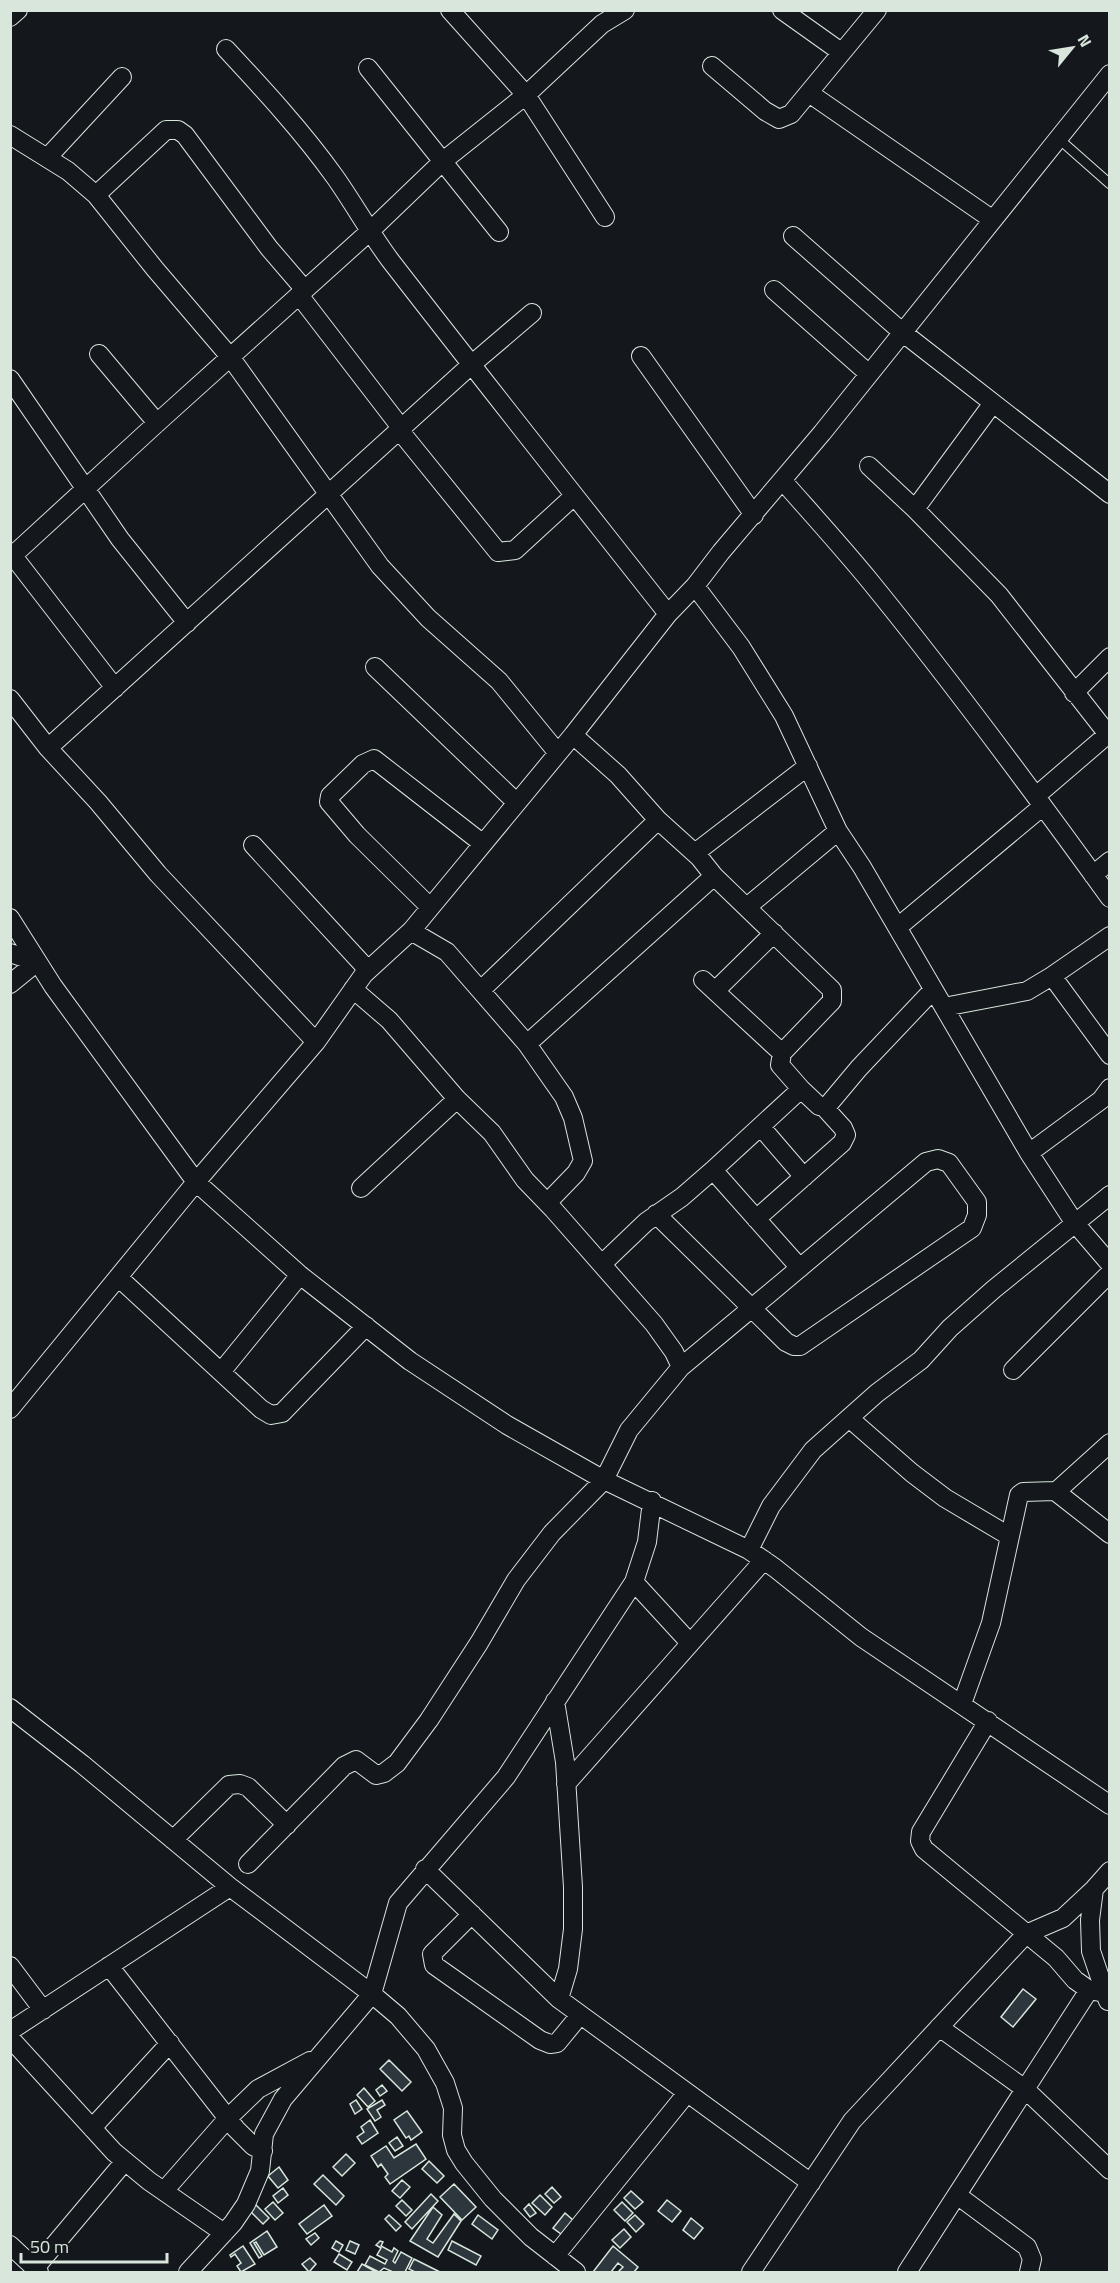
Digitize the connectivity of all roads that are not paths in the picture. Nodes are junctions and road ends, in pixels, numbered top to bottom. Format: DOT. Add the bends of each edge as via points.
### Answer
graph roads {
  1 [pos="18,10"];
  2 [pos="450,10"];
  3 [pos="626,10"];
  4 [pos="782,10"];
  5 [pos="877,10"];
  6 [pos="10,17"];
  7 [pos="597,17"];
  8 [pos="226,49"];
  9 [pos="841,52"];
  10 [pos="712,66"];
  11 [pos="368,68"];
  12 [pos="1110,74"];
  13 [pos="122,77"];
  14 [pos="809,93"];
  15 [pos="526,94"];
  16 [pos="10,135"];
  17 [pos="1059,139"];
  18 [pos="47,158"];
  19 [pos="443,161"];
  20 [pos="1110,184"];
  21 [pos="96,195"];
  22 [pos="605,218"];
  23 [pos="993,220"];
  24 [pos="369,232"];
  25 [pos="499,232"];
  26 [pos="793,236"];
  27 [pos="774,290"];
  28 [pos="302,293"];
  29 [pos="532,313"];
  30 [pos="902,332"];
  31 [pos="99,354"];
  32 [pos="641,356"];
  33 [pos="231,358"];
  34 [pos="471,365"];
  35 [pos="869,374"];
  36 [pos="10,379"];
  37 [pos="993,403"];
  38 [pos="157,423"];
  39 [pos="401,430"];
  40 [pos="868,466"];
  41 [pos="783,480"];
  42 [pos="86,490"];
  43 [pos="1110,494"];
  44 [pos="329,496"];
  45 [pos="574,496"];
  46 [pos="915,509"];
  47 [pos="754,515"];
  48 [pos="11,555"];
  49 [pos="695,586"];
  50 [pos="668,614"];
  51 [pos="187,623"];
  52 [pos="1110,657"];
  53 [pos="375,667"];
  54 [pos="115,688"];
  55 [pos="1074,693"];
  56 [pos="10,699"];
  57 [pos="573,735"];
  58 [pos="1108,736"];
  59 [pos="48,748"];
  60 [pos="557,752"];
  61 [pos="808,766"];
  62 [pos="1040,801"];
  63 [pos="516,802"];
  64 [pos="658,820"];
  65 [pos="838,831"];
  66 [pos="482,843"];
  67 [pos="253,845"];
  68 [pos="695,853"];
  69 [pos="1110,861"];
  70 [pos="1093,875"];
  71 [pos="714,876"];
  72 [pos="1110,898"];
  73 [pos="430,906"];
  74 [pos="747,906"];
  75 [pos="10,918"];
  76 [pos="897,927"];
  77 [pos="411,931"];
  78 [pos="774,933"];
  79 [pos="1110,936"];
  80 [pos="10,953"];
  81 [pos="37,962"];
  82 [pos="368,970"];
  83 [pos="1052,976"];
  84 [pos="10,984"];
  85 [pos="353,989"];
  86 [pos="481,990"];
  87 [pos="933,990"];
  88 [pos="944,1007"];
  89 [pos="316,1042"];
  90 [pos="526,1044"];
  91 [pos="782,1053"];
  92 [pos="1110,1055"];
  93 [pos="1110,1088"];
  94 [pos="801,1089"];
  95 [pos="457,1099"];
  96 [pos="824,1107"];
  97 [pos="761,1127"];
  98 [pos="1029,1153"];
  99 [pos="713,1170"];
  100 [pos="804,1177"];
  101 [pos="196,1182"];
  102 [pos="361,1188"];
  103 [pos="1110,1195"];
  104 [pos="547,1203"];
  105 [pos="656,1214"];
  106 [pos="756,1219"];
  107 [pos="1074,1222"];
  108 [pos="602,1264"];
  109 [pos="1110,1264"];
  110 [pos="800,1268"];
  111 [pos="1110,1272"];
  112 [pos="300,1275"];
  113 [pos="118,1277"];
  114 [pos="753,1307"];
  115 [pos="366,1326"];
  116 [pos="681,1367"];
  117 [pos="1013,1370"];
  118 [pos="221,1372"];
  119 [pos="10,1409"];
  120 [pos="849,1418"];
  121 [pos="1110,1443"];
  122 [pos="604,1480"];
  123 [pos="1055,1491"];
  124 [pos="652,1501"];
  125 [pos="1110,1534"];
  126 [pos="1009,1536"];
  127 [pos="756,1555"];
  128 [pos="634,1582"];
  129 [pos="690,1643"];
  130 [pos="555,1701"];
  131 [pos="962,1704"];
  132 [pos="10,1708"];
  133 [pos="988,1721"];
  134 [pos="566,1784"];
  135 [pos="1110,1805"];
  136 [pos="286,1825"];
  137 [pos="173,1840"];
  138 [pos="248,1864"];
  139 [pos="425,1869"];
  140 [pos="1110,1871"];
  141 [pos="230,1887"];
  142 [pos="1094,1889"];
  143 [pos="472,1914"];
  144 [pos="1026,1934"];
  145 [pos="10,1966"];
  146 [pos="109,1966"];
  147 [pos="372,1994"];
  148 [pos="1101,1995"];
  149 [pos="559,1999"];
  150 [pos="43,2010"];
  151 [pos="580,2015"];
  152 [pos="939,2027"];
  153 [pos="10,2031"];
  154 [pos="10,2038"];
  155 [pos="170,2043"];
  156 [pos="316,2057"];
  157 [pos="1025,2089"];
  158 [pos="687,2093"];
  159 [pos="228,2118"];
  160 [pos="92,2128"];
  161 [pos="263,2151"];
  162 [pos="126,2161"];
  163 [pos="1110,2170"];
  164 [pos="811,2183"];
  165 [pos="164,2191"];
  166 [pos="957,2194"];
  167 [pos="224,2233"];
  168 [pos="10,2245"];
  169 [pos="555,2256"];
  170 [pos="37,2270"];
  171 [pos="188,2272"];
  172 [pos="576,2272"];
  173 [pos="751,2272"];
  174 [pos="907,2272"];
  175 [pos="1029,2272"];
  1 -- 6 [label="street"];
  2 -- 15 [label="street"];
  3 -- 7 [label="street"];
  4 -- 9 [label="street"];
  5 -- 9 [label="street"];
  7 -- 15 [label="street"];
  8 -- 24 [label="street" via="307,140"];
  9 -- 14 [label="street"];
  10 -- 14 [label="street" via="779,119 791,114"];
  11 -- 19 [label="street"];
  12 -- 17 [label="street"];
  13 -- 18 [label="street"];
  14 -- 23 [label="street"];
  15 -- 19 [label="street"];
  15 -- 22 [label="street"];
  16 -- 18 [label="street"];
  17 -- 20 [label="lane"];
  17 -- 23 [label="street"];
  18 -- 21 [label="street"];
  19 -- 24 [label="street"];
  19 -- 25 [label="street"];
  21 -- 28 [label="street" via="166,130 178,130"];
  21 -- 33 [label="street"];
  23 -- 30 [label="street"];
  24 -- 28 [label="street"];
  24 -- 34 [label="street"];
  26 -- 30 [label="street"];
  27 -- 35 [label="street"];
  28 -- 33 [label="street"];
  28 -- 39 [label="street"];
  29 -- 34 [label="street"];
  30 -- 35 [label="street"];
  30 -- 37 [label="street"];
  31 -- 38 [label="street"];
  32 -- 47 [label="street"];
  33 -- 38 [label="street"];
  33 -- 44 [label="street"];
  34 -- 39 [label="street"];
  34 -- 45 [label="street"];
  35 -- 41 [label="street"];
  36 -- 42 [label="street"];
  37 -- 43 [label="street"];
  37 -- 46 [label="street"];
  38 -- 42 [label="street"];
  39 -- 44 [label="street"];
  39 -- 45 [label="street" via="498,552 514,550"];
  40 -- 46 [label="street"];
  41 -- 47 [label="street"];
  41 -- 62 [label="street" via="868,578"];
  42 -- 48 [label="street"];
  42 -- 51 [label="street"];
  44 -- 51 [label="street"];
  44 -- 60 [label="street" via="380,566 428,618 499,681"];
  45 -- 50 [label="street"];
  46 -- 55 [label="street" via="999,595"];
  47 -- 49 [label="street"];
  48 -- 54 [label="street"];
  49 -- 50 [label="street"];
  49 -- 61 [label="street" via="741,647 784,716"];
  50 -- 57 [label="street"];
  51 -- 54 [label="street"];
  52 -- 55 [label="street"];
  53 -- 63 [label="street"];
  54 -- 59 [label="street"];
  55 -- 58 [label="street"];
  56 -- 59 [label="street"];
  57 -- 60 [label="street"];
  57 -- 64 [label="street" via="618,775"];
  58 -- 62 [label="street"];
  59 -- 89 [label="street" via="158,874"];
  60 -- 63 [label="street"];
  61 -- 65 [label="street"];
  61 -- 68 [label="street"];
  62 -- 70 [label="street"];
  62 -- 76 [label="street"];
  63 -- 66 [label="street"];
  64 -- 68 [label="street"];
  64 -- 86 [label="street"];
  65 -- 74 [label="street"];
  65 -- 76 [label="street"];
  66 -- 73 [label="street"];
  66 -- 73 [label="street" via="374,759 363,764 330,796 329,802 357,835"];
  67 -- 82 [label="street"];
  68 -- 71 [label="street"];
  69 -- 70 [label="street"];
  70 -- 72 [label="street"];
  71 -- 74 [label="street"];
  71 -- 90 [label="street"];
  73 -- 77 [label="street"];
  74 -- 78 [label="street"];
  75 -- 81 [label="street"];
  76 -- 87 [label="street"];
  77 -- 82 [label="street"];
  77 -- 86 [label="street" via="447,952"];
  78 -- 91 [label="street" via="833,995 832,1001"];
  78 -- 91 [label="street" via="709,985"];
  79 -- 83 [label="street"];
  80 -- 81 [label="street"];
  81 -- 84 [label="street"];
  81 -- 101 [label="street"];
  82 -- 85 [label="street"];
  83 -- 88 [label="street" via="1027,990"];
  83 -- 92 [label="street"];
  85 -- 89 [label="street"];
  85 -- 95 [label="street" via="389,1020"];
  86 -- 90 [label="street"];
  87 -- 88 [label="street"];
  87 -- 96 [label="street"];
  88 -- 98 [label="street"];
  89 -- 101 [label="street"];
  90 -- 104 [label="street" via="564,1097 583,1161"];
  91 -- 94 [label="street" via="780,1065"];
  93 -- 98 [label="street" via="1101,1100"];
  94 -- 96 [label="street"];
  94 -- 97 [label="street"];
  95 -- 102 [label="street"];
  95 -- 104 [label="street" via="492,1133 525,1180"];
  96 -- 100 [label="street" via="846,1136"];
  97 -- 99 [label="street"];
  97 -- 100 [label="street"];
  98 -- 107 [label="street"];
  99 -- 105 [label="street"];
  99 -- 106 [label="street"];
  100 -- 106 [label="street"];
  101 -- 112 [label="street"];
  101 -- 113 [label="street"];
  103 -- 107 [label="street"];
  104 -- 108 [label="street"];
  105 -- 108 [label="street"];
  105 -- 114 [label="street"];
  106 -- 110 [label="street"];
  107 -- 109 [label="street"];
  107 -- 120 [label="street" via="950,1328 921,1360"];
  108 -- 116 [label="street" via="654,1324"];
  110 -- 114 [label="street"];
  110 -- 114 [label="street" via="926,1162 949,1163 976,1202 972,1228 800,1346 786,1342"];
  111 -- 117 [label="street"];
  112 -- 115 [label="street"];
  112 -- 118 [label="street"];
  113 -- 118 [label="street"];
  113 -- 119 [label="street"];
  114 -- 116 [label="street"];
  115 -- 118 [label="street" via="282,1413 271,1415 261,1409"];
  115 -- 122 [label="street" via="410,1361 507,1425"];
  116 -- 122 [label="street" via="629,1430"];
  120 -- 126 [label="street" via="945,1498"];
  120 -- 127 [label="street" via="813,1450 771,1506"];
  121 -- 123 [label="street"];
  122 -- 124 [label="street"];
  122 -- 136 [label="street" via="552,1533 516,1580 473,1653 397,1763 376,1775 356,1760 344,1766"];
  123 -- 125 [label="street"];
  123 -- 126 [label="street" via="1020,1493"];
  124 -- 127 [label="street"];
  124 -- 128 [label="street" via="647,1542"];
  126 -- 131 [label="street" via="991,1623"];
  127 -- 129 [label="street"];
  127 -- 131 [label="street" via="861,1637"];
  128 -- 129 [label="street"];
  128 -- 130 [label="street"];
  129 -- 134 [label="street"];
  130 -- 134 [label="street"];
  130 -- 139 [label="street" via="506,1777"];
  131 -- 133 [label="street"];
  132 -- 137 [label="street"];
  133 -- 135 [label="street"];
  133 -- 144 [label="street" via="921,1833 920,1841 924,1849"];
  134 -- 149 [label="street" via="573,1929"];
  136 -- 137 [label="street" via="248,1787 229,1785"];
  136 -- 138 [label="street"];
  137 -- 141 [label="street"];
  139 -- 143 [label="street"];
  139 -- 147 [label="street" via="398,1903"];
  140 -- 142 [label="street"];
  141 -- 146 [label="street"];
  141 -- 147 [label="street"];
  142 -- 144 [label="street" via="1063,1918"];
  142 -- 148 [label="street" via="1091,1951"];
  143 -- 149 [label="street"];
  143 -- 151 [label="street" via="432,1954 434,1965 550,2044 557,2043"];
  144 -- 148 [label="street" via="1056,1958 1075,1980"];
  144 -- 152 [label="street"];
  145 -- 150 [label="street"];
  146 -- 150 [label="street"];
  146 -- 155 [label="street"];
  147 -- 156 [label="street"];
  147 -- 169 [label="street" via="399,2016 426,2049 445,2083 453,2108 452,2135 464,2163 493,2199"];
  148 -- 157 [label="street"];
  149 -- 151 [label="street"];
  150 -- 153 [label="street"];
  151 -- 158 [label="street"];
  152 -- 157 [label="street"];
  152 -- 164 [label="street" via="852,2121"];
  154 -- 160 [label="street"];
  155 -- 159 [label="street"];
  155 -- 160 [label="street"];
  156 -- 159 [label="street" via="258,2089"];
  156 -- 161 [label="street" via="283,2099 264,2134"];
  157 -- 163 [label="street"];
  157 -- 166 [label="street"];
  158 -- 164 [label="street"];
  158 -- 169 [label="street"];
  159 -- 161 [label="street" via="253,2146"];
  159 -- 165 [label="street"];
  160 -- 162 [label="street"];
  161 -- 167 [label="street" via="260,2171 246,2204"];
  162 -- 165 [label="street"];
  162 -- 170 [label="street"];
  164 -- 173 [label="street"];
  165 -- 167 [label="street"];
  166 -- 174 [label="street"];
  166 -- 175 [label="street" via="1027,2247 1032,2259"];
  167 -- 171 [label="street"];
  168 -- 170 [label="street"];
  169 -- 172 [label="street"];
}
